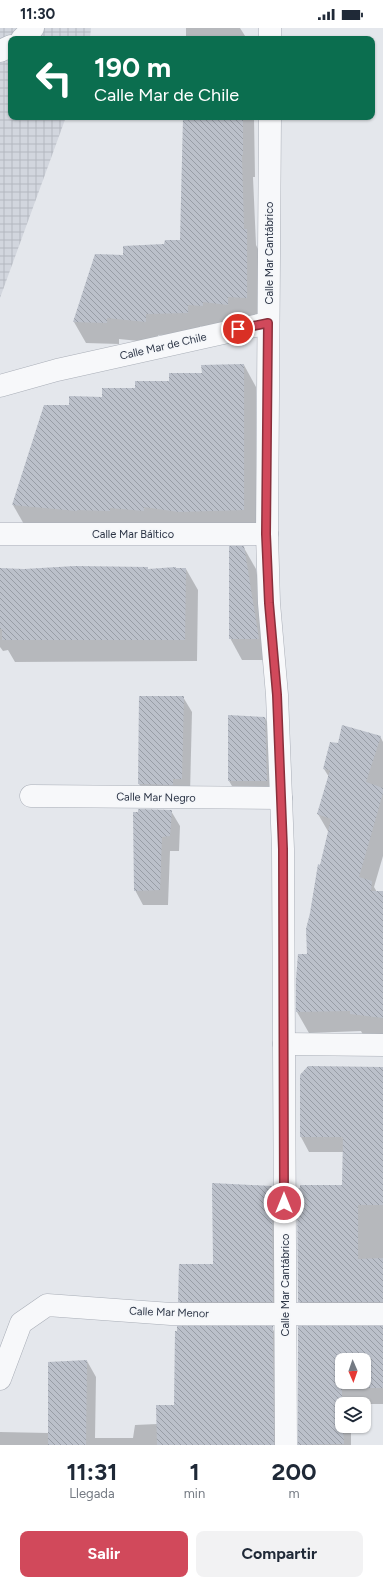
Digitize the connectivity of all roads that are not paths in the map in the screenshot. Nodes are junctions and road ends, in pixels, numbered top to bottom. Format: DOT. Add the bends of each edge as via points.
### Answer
graph roads {
  1 [pos="33,28"];
  2 [pos="25,36"];
  3 [pos="270,120"];
  4 [pos="268,323"];
  5 [pos="57,370"];
  6 [pos="0,373"];
  7 [pos="0,386"];
  8 [pos="0,534"];
  9 [pos="266,534"];
  10 [pos="31,796"];
  11 [pos="281,798"];
  12 [pos="284,1044"];
  13 [pos="383,1045"];
  14 [pos="285,1314"];
  15 [pos="383,1314"];
  16 [pos="0,1379"];
  17 [pos="286,1445"];
  1 -- 2 [label="street"];
  3 -- 4 [label="street, Calle Mar Cantábrico"];
  4 -- 5 [label="street, Calle Mar de Chile"];
  4 -- 9 [label="street, Calle Mar Cantábrico"];
  5 -- 6 [label="street, Calle Mar de Chile"];
  5 -- 7 [label="street, Calle Mar de Chile"];
  8 -- 9 [label="street, Calle Mar Báltico"];
  9 -- 11 [label="street, Calle Mar Cantábrico"];
  10 -- 11 [label="street, Calle Mar Negro"];
  11 -- 12 [label="street, Calle Mar Cantábrico"];
  12 -- 13 [label="street"];
  12 -- 14 [label="street, Calle Mar Cantábrico"];
  14 -- 15 [label="street, Calle Mar Menor"];
  14 -- 16 [label="street, Calle Mar Menor" via="172,1314 47,1305 21,1323"];
  14 -- 17 [label="street, Calle Mar Cantábrico"];
}
